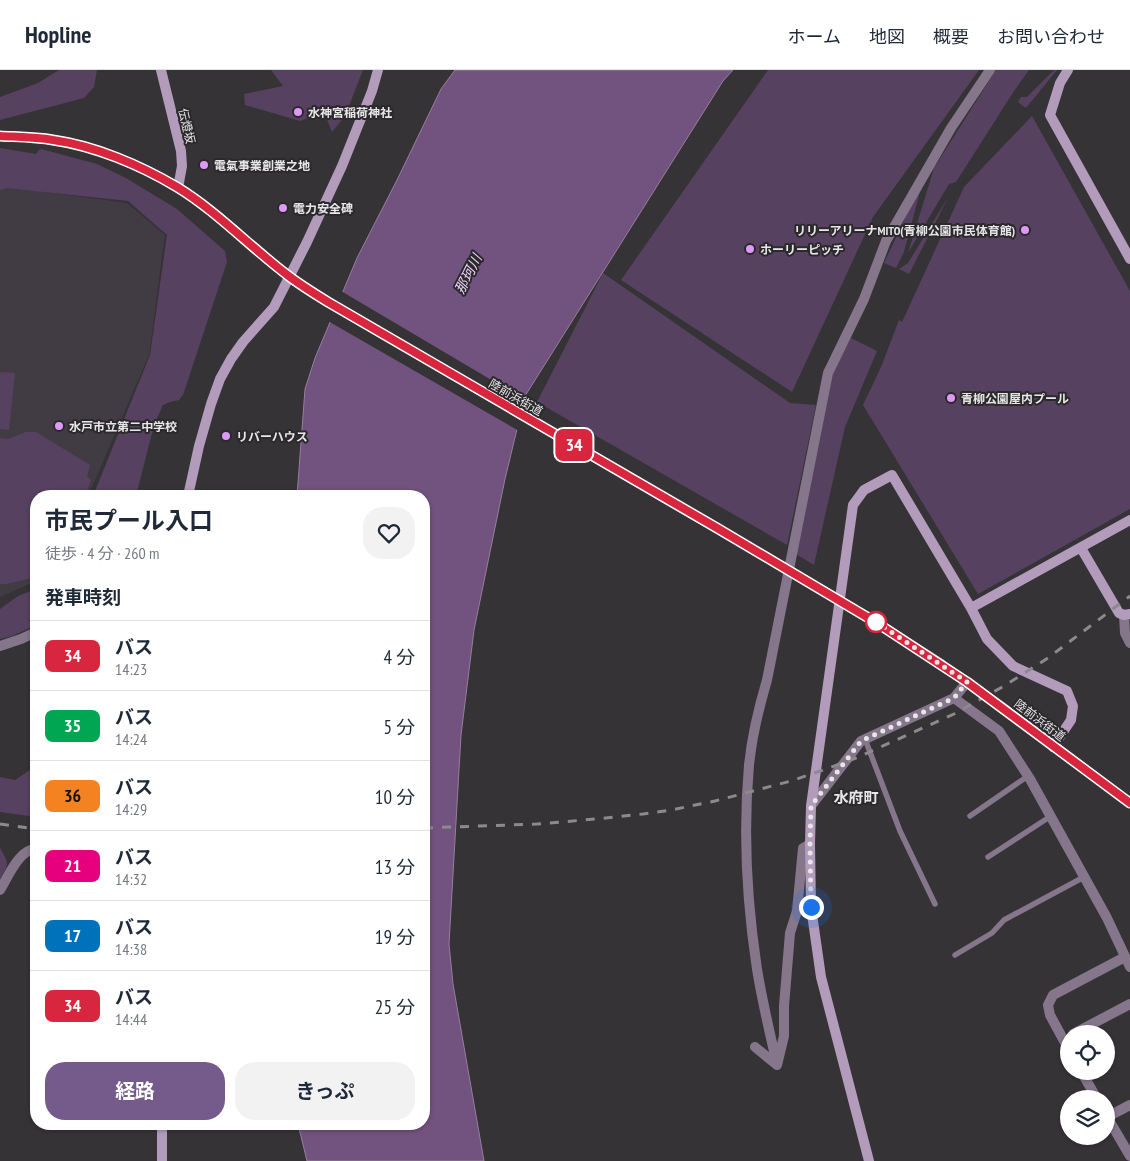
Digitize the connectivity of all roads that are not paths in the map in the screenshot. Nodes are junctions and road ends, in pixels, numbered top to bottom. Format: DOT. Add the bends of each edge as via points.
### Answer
graph roads {
  1 [pos="161,70"];
  2 [pos="378,70"];
  3 [pos="990,70"];
  4 [pos="1068,70"];
  5 [pos="0,136"];
  6 [pos="178,188"];
  7 [pos="1130,259"];
  8 [pos="289,276"];
  9 [pos="189,490"];
  10 [pos="1130,520"];
  11 [pos="1081,548"];
  12 [pos="971,608"];
  13 [pos="1127,615"];
  14 [pos="30,635"];
  15 [pos="1130,643"];
  16 [pos="0,646"];
  17 [pos="967,682"];
  18 [pos="954,698"];
  19 [pos="865,739"];
  20 [pos="1053,747"];
  21 [pos="1028,776"];
  22 [pos="1130,803"];
  23 [pos="811,806"];
  24 [pos="970,816"];
  25 [pos="1051,816"];
  26 [pos="810,844"];
  27 [pos="30,850"];
  28 [pos="988,857"];
  29 [pos="1084,877"];
  30 [pos="0,890"];
  31 [pos="935,904"];
  32 [pos="955,954"];
  33 [pos="1125,957"];
  34 [pos="1130,967"];
  35 [pos="1130,1004"];
  36 [pos="1090,1025"];
  37 [pos="1060,1029"];
  38 [pos="755,1047"];
  39 [pos="777,1065"];
  40 [pos="1130,1105"];
  41 [pos="1115,1112"];
  42 [pos="162,1130"];
  43 [pos="1115,1130"];
  44 [pos="1130,1156"];
  45 [pos="162,1161"];
  46 [pos="869,1161"];
  1 -- 6 [label="street, 伝燈坂" via="180,151 182,166"];
  2 -- 8 [label="street" via="342,166"];
  3 -- 39 [label="street" via="951,128 886,241 864,299 828,372 749,763 746,807 752,932"];
  4 -- 7 [label="street" via="1050,114"];
  5 -- 6 [label="street, 陸前浜街道" via="54,140 93,150"];
  6 -- 8 [label="street, 陸前浜街道"];
  8 -- 9 [label="street" via="274,307 243,342 220,379"];
  8 -- 17 [label="street, 陸前浜街道, bridge" via="328,302 812,584"];
  10 -- 11 [label="street"];
  11 -- 12 [label="street"];
  11 -- 13 [label="street" via="1119,613"];
  12 -- 20 [label="street" via="987,639 1012,666 1067,691 1073,706 1071,720"];
  12 -- 23 [label="street" via="892,474 864,490 853,505"];
  13 -- 15 [label="street" via="1125,633"];
  14 -- 16 [label="street"];
  17 -- 18 [label="street"];
  17 -- 20 [label="street, 陸前浜街道"];
  18 -- 19 [label="street"];
  18 -- 21 [label="street" via="999,730"];
  19 -- 23 [label="street"];
  19 -- 31 [label="lane" via="900,830"];
  20 -- 22 [label="street, 陸前浜街道"];
  21 -- 24 [label="lane"];
  21 -- 25 [label="street"];
  23 -- 26 [label="street"];
  25 -- 28 [label="lane"];
  25 -- 29 [label="street"];
  26 -- 39 [label="street" via="802,848 797,911 790,933 784,1036"];
  26 -- 46 [label="street" via="811,907 821,977"];
  27 -- 30 [label="street" via="15,864"];
  29 -- 32 [label="lane" via="1004,920 992,933"];
  29 -- 33 [label="street"];
  33 -- 34 [label="street"];
  33 -- 37 [label="street" via="1053,995 1048,1005 1050,1015"];
  35 -- 36 [label="street"];
  38 -- 39 [label="street"];
  40 -- 41 [label="street"];
  42 -- 45 [label="street"];
  43 -- 44 [label="street"];
}
